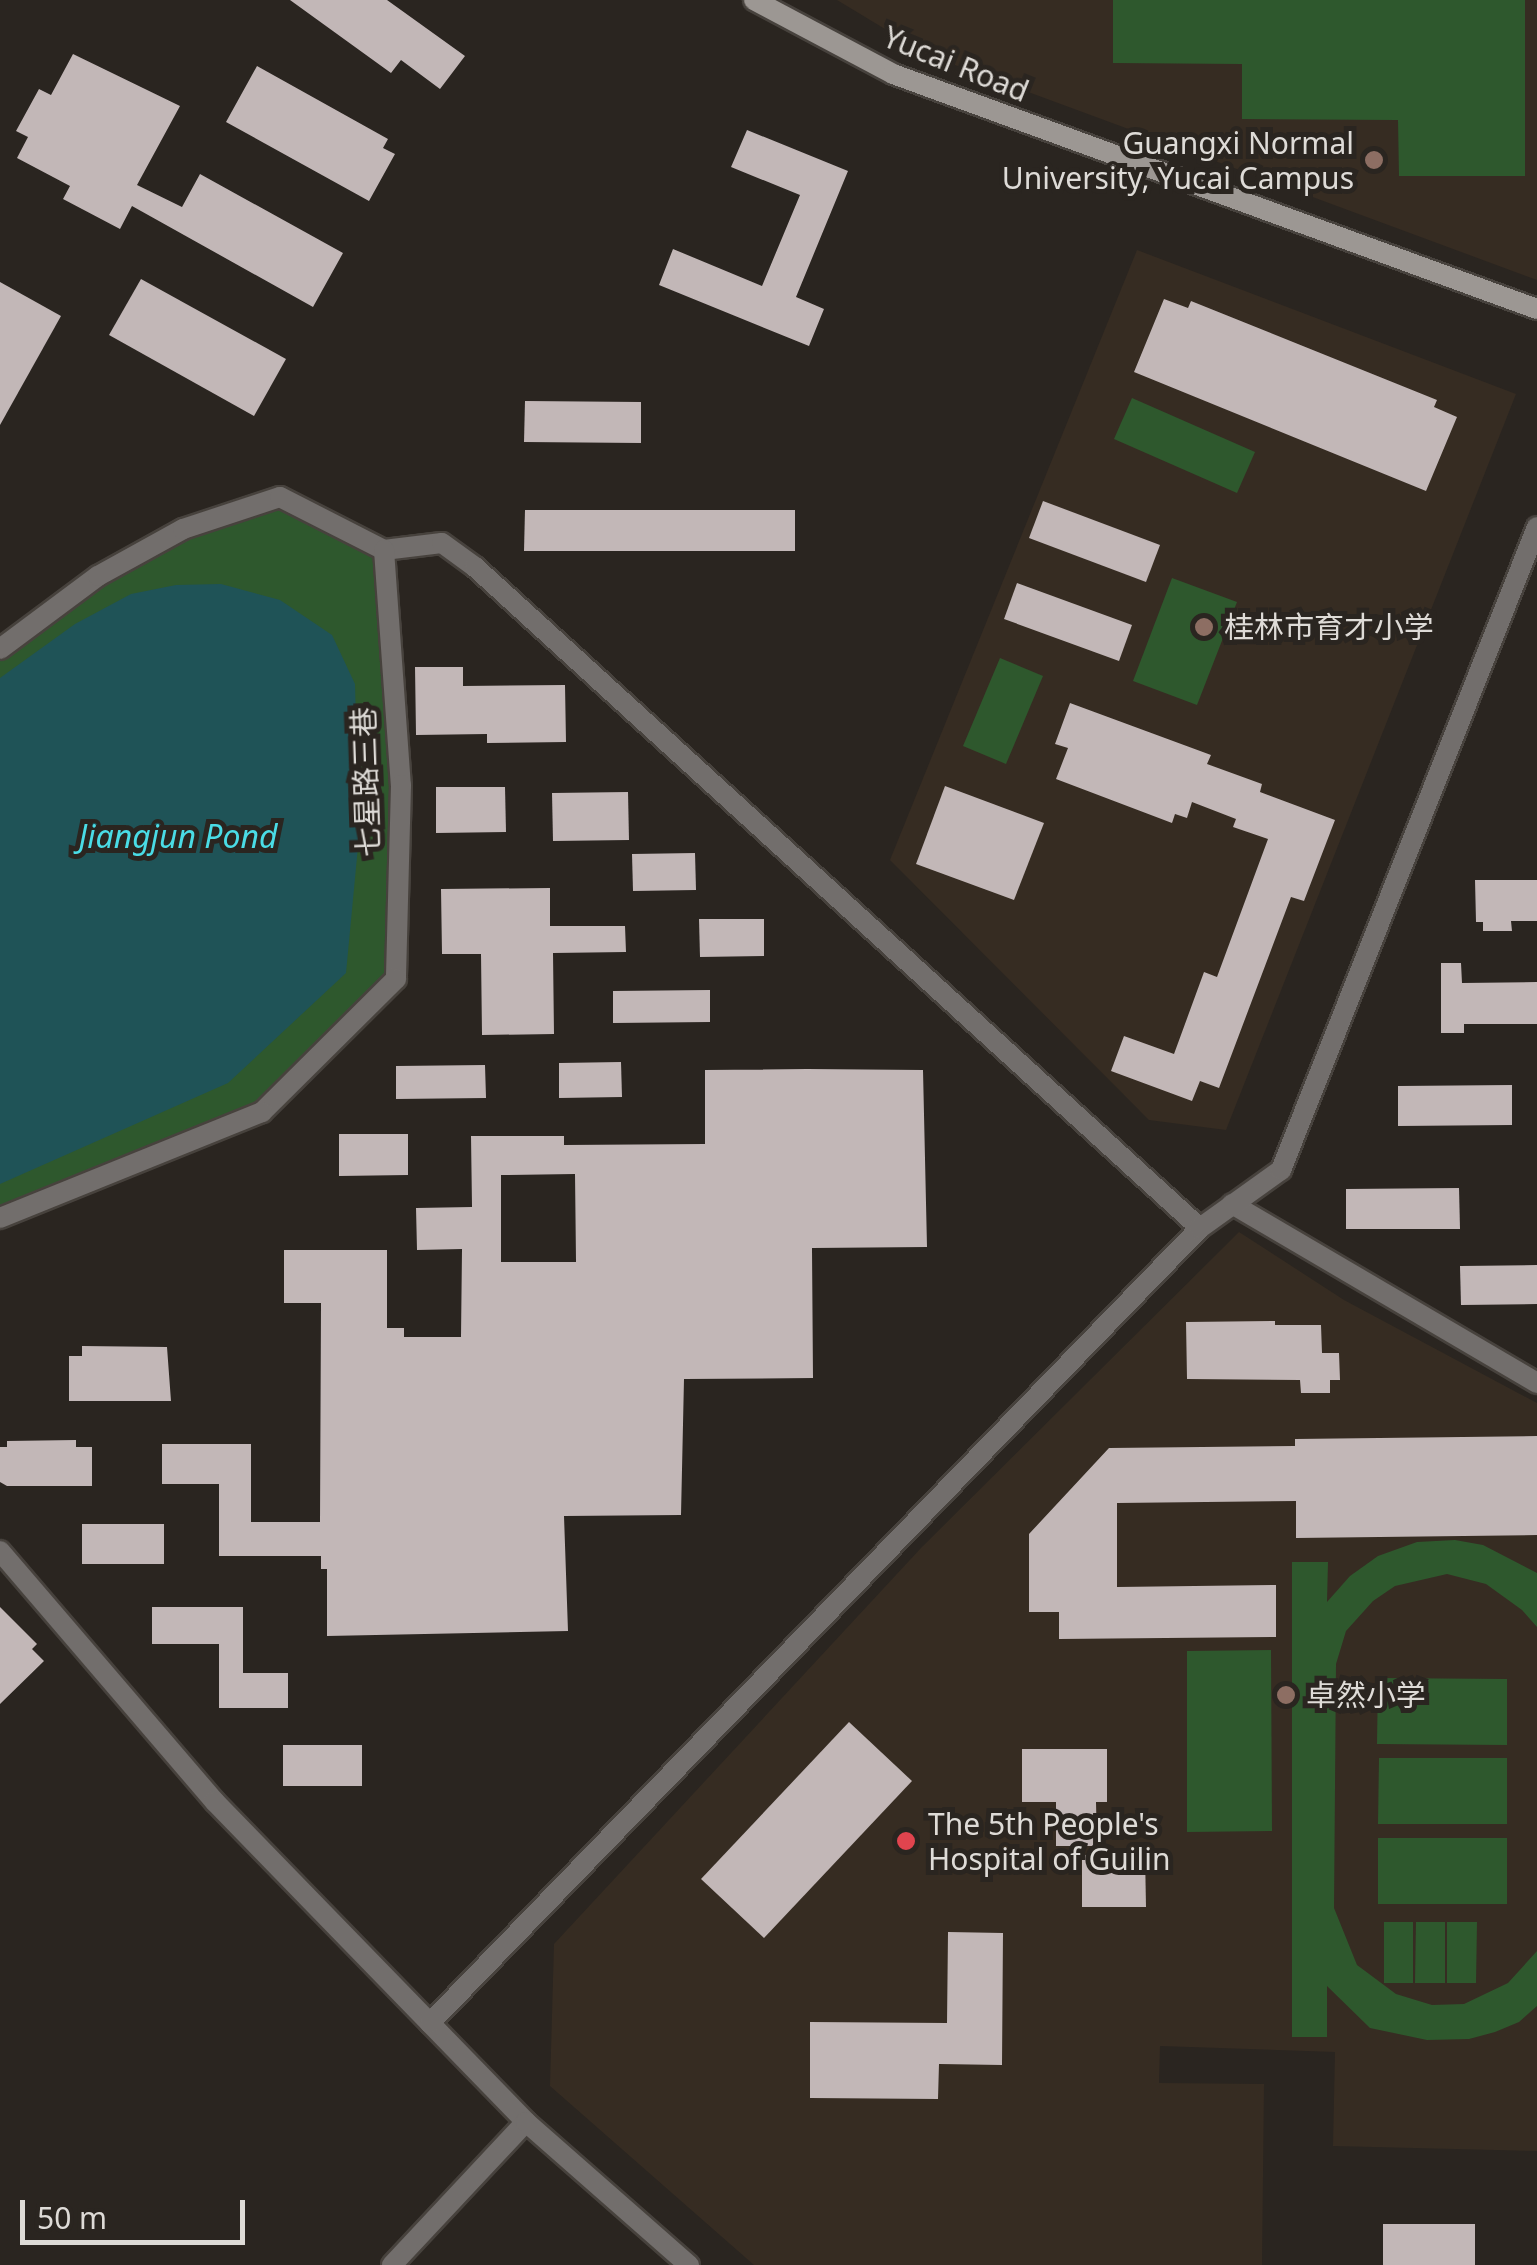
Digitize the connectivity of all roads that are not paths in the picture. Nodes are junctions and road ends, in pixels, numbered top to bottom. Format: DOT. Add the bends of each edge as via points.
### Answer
graph roads {
  1 [pos="754,0"];
  2 [pos="1537,309"];
  3 [pos="1537,527"];
  4 [pos="384,550"];
  5 [pos="0,649"];
  6 [pos="1232,1204"];
  7 [pos="0,1218"];
  8 [pos="1200,1228"];
  9 [pos="1537,1382"];
  10 [pos="0,1551"];
  11 [pos="430,2023"];
  12 [pos="526,2122"];
  13 [pos="392,2265"];
  14 [pos="689,2265"];
  1 -- 2 [label="main road, Yucai Road" via="911,81"];
  3 -- 6 [label="street" via="1281,1170"];
  4 -- 5 [label="street" via="280,497 166,538 98,576"];
  4 -- 7 [label="street, 七星路三巷" via="400,785 396,979 262,1112"];
  4 -- 8 [label="street" via="442,542 476,566"];
  6 -- 8 [label="street"];
  6 -- 9 [label="street"];
  8 -- 11 [label="street"];
  10 -- 11 [label="street" via="216,1802"];
  11 -- 12 [label="street"];
  12 -- 13 [label="street"];
  12 -- 14 [label="street"];
}
